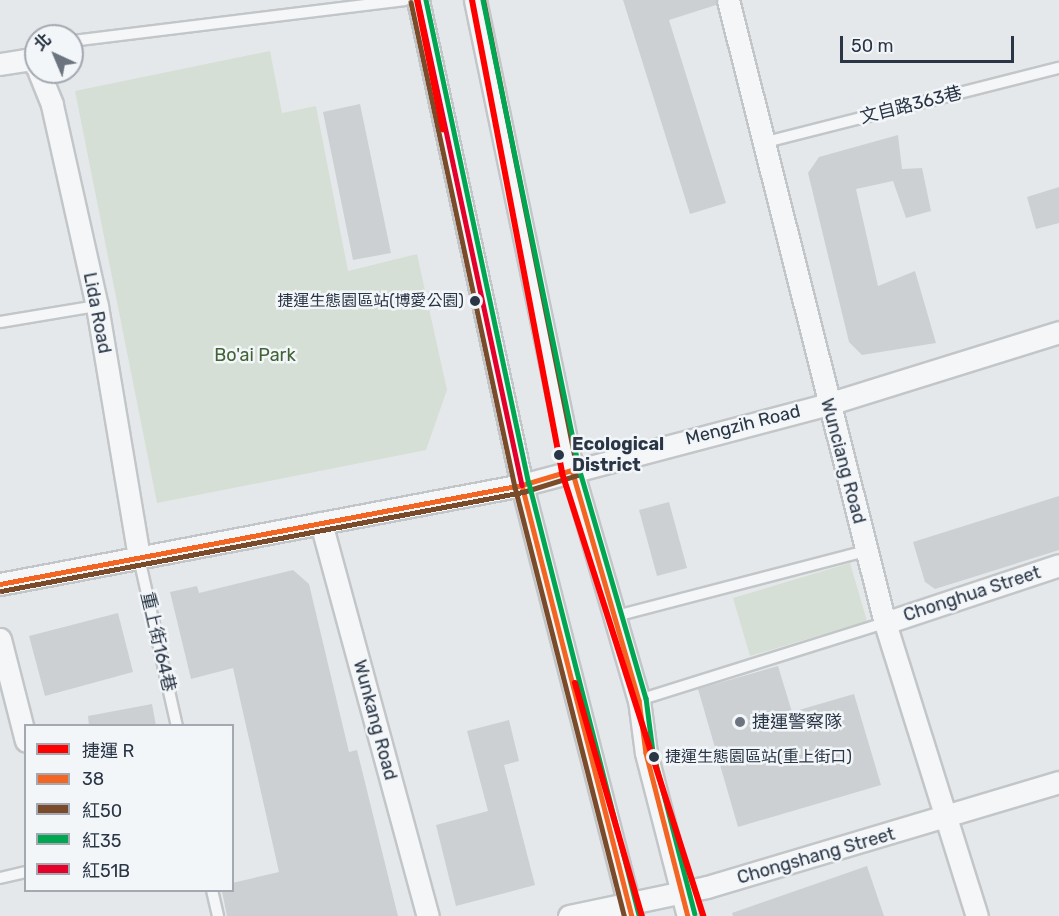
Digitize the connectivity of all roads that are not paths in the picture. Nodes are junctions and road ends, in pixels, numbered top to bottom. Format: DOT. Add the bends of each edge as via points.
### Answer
graph roads {
  1 [pos="404,0"];
  2 [pos="417,0"];
  3 [pos="475,0"];
  4 [pos="728,0"];
  5 [pos="84,39"];
  6 [pos="24,63"];
  7 [pos="0,64"];
  8 [pos="1059,68"];
  9 [pos="44,84"];
  10 [pos="762,143"];
  11 [pos="97,306"];
  12 [pos="0,322"];
  13 [pos="1059,332"];
  14 [pos="828,404"];
  15 [pos="572,470"];
  16 [pos="522,485"];
  17 [pos="321,523"];
  18 [pos="866,551"];
  19 [pos="139,558"];
  20 [pos="1059,565"];
  21 [pos="0,584"];
  22 [pos="616,616"];
  23 [pos="885,622"];
  24 [pos="0,639"];
  25 [pos="639,700"];
  26 [pos="177,724"];
  27 [pos="24,733"];
  28 [pos="1059,782"];
  29 [pos="948,818"];
  30 [pos="24,872"];
  31 [pos="0,878"];
  32 [pos="212,892"];
  33 [pos="681,893"];
  34 [pos="631,911"];
  35 [pos="218,916"];
  36 [pos="428,916"];
  37 [pos="569,916"];
  38 [pos="688,916"];
  39 [pos="977,916"];
  1 -- 5 [label="lane"];
  2 -- 16 [label="street"];
  3 -- 15 [label="street"];
  4 -- 10 [label="street, Wunciang Road"];
  6 -- 7 [label="street, Lida Road"];
  8 -- 10 [label="lane, 文自路363巷"];
  9 -- 11 [label="street, Lida Road"];
  10 -- 14 [label="street, Wunciang Road"];
  11 -- 12 [label="lane"];
  11 -- 19 [label="street, Lida Road"];
  13 -- 14 [label="street, Mengzih Road"];
  14 -- 15 [label="street, Mengzih Road"];
  14 -- 18 [label="street, Wunciang Road"];
  15 -- 16 [label="street, Mengzih Road"];
  15 -- 22 [label="street"];
  16 -- 17 [label="street, Mengzih Road"];
  16 -- 34 [label="street"];
  17 -- 19 [label="street, Mengzih Road"];
  17 -- 36 [label="street, Wunkang Road"];
  18 -- 22 [label="lane"];
  18 -- 23 [label="street, Wunciang Road"];
  19 -- 21 [label="street, Mengzih Road"];
  19 -- 26 [label="lane, 重上街164巷"];
  20 -- 23 [label="street, Chonghua Street"];
  22 -- 25 [label="street"];
  23 -- 25 [label="lane"];
  23 -- 29 [label="street, Wunciang Road"];
  24 -- 27 [label="street"];
  25 -- 33 [label="street" via="646,753"];
  28 -- 29 [label="street, Chongshang Street"];
  29 -- 33 [label="street, Chongshang Street"];
  29 -- 39 [label="street, Wunciang Road"];
  30 -- 31 [label="lane"];
  32 -- 35 [label="lane"];
  33 -- 34 [label="street, Chongshang Street"];
  33 -- 38 [label="street"];
  34 -- 37 [label="street, Chongshang Street"];
}
